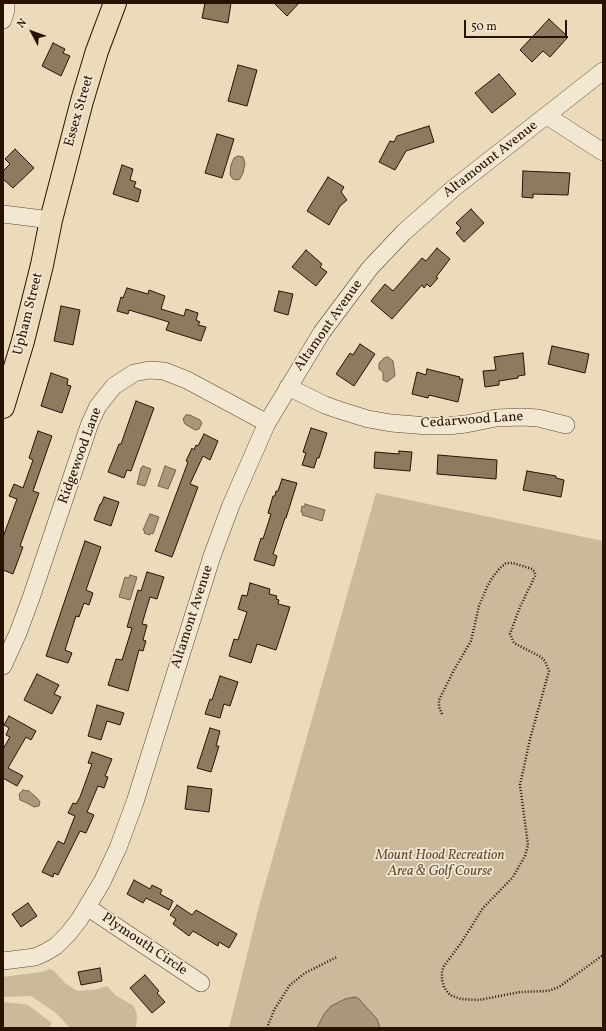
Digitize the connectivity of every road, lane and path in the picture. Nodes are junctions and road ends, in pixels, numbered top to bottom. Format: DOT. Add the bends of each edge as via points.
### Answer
graph roads {
  1 [pos="6,3"];
  2 [pos="115,3"];
  3 [pos="3,20"];
  4 [pos="603,71"];
  5 [pos="547,116"];
  6 [pos="603,152"];
  7 [pos="3,214"];
  8 [pos="51,220"];
  9 [pos="383,253"];
  10 [pos="7,382"];
  11 [pos="288,387"];
  12 [pos="3,407"];
  13 [pos="267,423"];
  14 [pos="566,425"];
  15 [pos="3,666"];
  16 [pos="442,714"];
  17 [pos="88,907"];
  18 [pos="603,955"];
  19 [pos="337,957"];
  20 [pos="3,961"];
  21 [pos="201,983"];
  22 [pos="267,1028"];
  1 -- 3 [label="street"];
  2 -- 8 [label="main road, Essex Street" via="82,101"];
  4 -- 5 [label="street, Altamount Avenue"];
  5 -- 6 [label="street"];
  5 -- 9 [label="street, Altamount Avenue" via="454,188"];
  7 -- 8 [label="street"];
  8 -- 10 [label="main road, Upham Street" via="23,341"];
  9 -- 11 [label="street, Altamont Avenue" via="336,312"];
  10 -- 12 [label="main road, Upham Street"];
  11 -- 13 [label="street, Altamont Avenue"];
  11 -- 14 [label="street, Cedarwood Lane" via="339,410 391,423 448,426 496,418 522,417"];
  13 -- 15 [label="street, Ridgewood Lane" via="187,380 164,372 148,370 134,373 114,386 98,406 90,423 31,598"];
  13 -- 17 [label="street, Altamont Avenue" via="220,533 125,830"];
  16 -- 18 [label="path" via="439,700 471,641 479,606 492,578 506,563 532,569 535,576 510,634 514,643 541,657 549,671 520,785 528,845 523,861 513,877 483,908 444,966 442,980 448,993 461,999 479,1000 520,992 548,991 559,987"];
  17 -- 20 [label="street, Altamont Avenue" via="68,934 50,949 35,957"];
  17 -- 21 [label="street, Plymouth Circle"];
  19 -- 22 [label="path" via="305,973 290,985 274,1010"];
}
